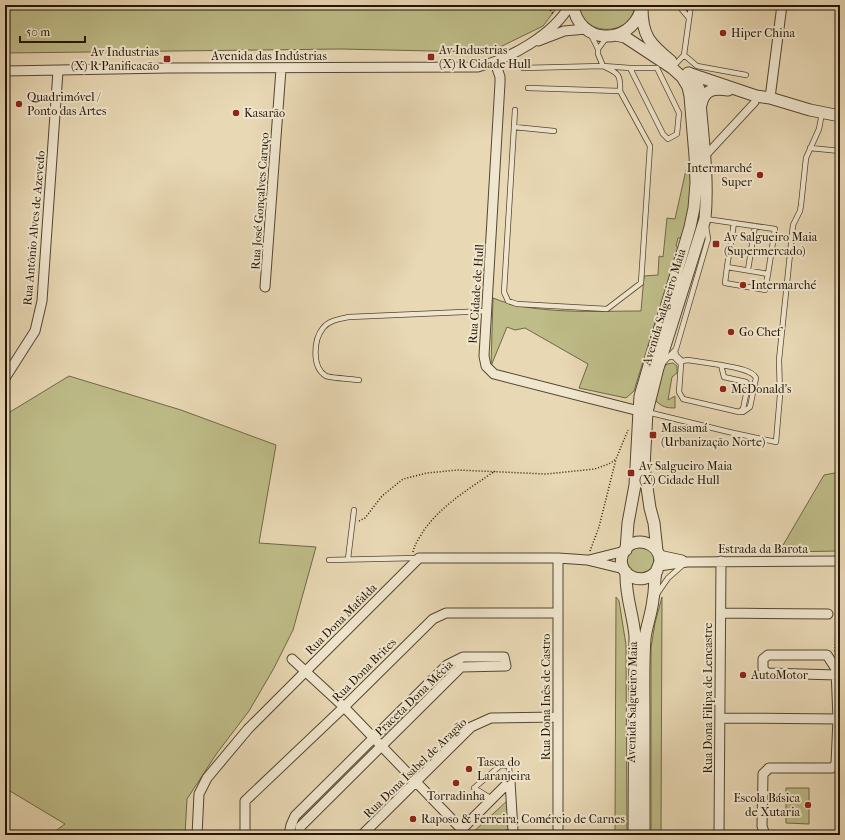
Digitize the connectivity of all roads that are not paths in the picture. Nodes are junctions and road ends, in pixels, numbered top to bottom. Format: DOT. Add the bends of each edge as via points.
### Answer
graph roads {
  1 [pos="572,5"];
  2 [pos="679,5"];
  3 [pos="691,5"];
  4 [pos="782,5"];
  5 [pos="642,7"];
  6 [pos="689,18"];
  7 [pos="588,30"];
  8 [pos="611,36"];
  9 [pos="528,46"];
  10 [pos="598,49"];
  11 [pos="684,55"];
  12 [pos="495,62"];
  13 [pos="603,66"];
  14 [pos="674,66"];
  15 [pos="523,68"];
  16 [pos="630,68"];
  17 [pos="281,69"];
  18 [pos="5,71"];
  19 [pos="58,71"];
  20 [pos="686,75"];
  21 [pos="746,75"];
  22 [pos="528,88"];
  23 [pos="620,91"];
  24 [pos="740,91"];
  25 [pos="756,96"];
  26 [pos="770,98"];
  27 [pos="700,108"];
  28 [pos="515,110"];
  29 [pos="822,113"];
  30 [pos="840,116"];
  31 [pos="514,127"];
  32 [pos="554,131"];
  33 [pos="810,148"];
  34 [pos="840,151"];
  35 [pos="704,156"];
  36 [pos="705,219"];
  37 [pos="734,223"];
  38 [pos="755,226"];
  39 [pos="727,267"];
  40 [pos="748,270"];
  41 [pos="768,274"];
  42 [pos="265,287"];
  43 [pos="487,311"];
  44 [pos="675,351"];
  45 [pos="670,357"];
  46 [pos="721,365"];
  47 [pos="658,368"];
  48 [pos="5,378"];
  49 [pos="359,380"];
  50 [pos="643,412"];
  51 [pos="739,412"];
  52 [pos="354,510"];
  53 [pos="625,550"];
  54 [pos="416,557"];
  55 [pos="558,558"];
  56 [pos="348,559"];
  57 [pos="329,560"];
  58 [pos="587,560"];
  59 [pos="658,561"];
  60 [pos="721,561"];
  61 [pos="840,561"];
  62 [pos="687,562"];
  63 [pos="625,571"];
  64 [pos="653,600"];
  65 [pos="558,613"];
  66 [pos="721,614"];
  67 [pos="828,614"];
  68 [pos="292,659"];
  69 [pos="306,672"];
  70 [pos="836,675"];
  71 [pos="344,707"];
  72 [pos="557,716"];
  73 [pos="720,718"];
  74 [pos="838,719"];
  75 [pos="373,738"];
  76 [pos="381,746"];
  77 [pos="510,781"];
  78 [pos="416,782"];
  79 [pos="492,799"];
  80 [pos="462,833"];
  81 [pos="197,835"];
  82 [pos="245,835"];
  83 [pos="289,835"];
  84 [pos="300,835"];
  85 [pos="362,835"];
  86 [pos="509,835"];
  87 [pos="558,835"];
  88 [pos="634,835"];
  89 [pos="644,835"];
  90 [pos="719,835"];
  91 [pos="765,835"];
  1 -- 7 [label="street" via="576,17"];
  1 -- 9 [label="street, Avenida das Indústrias" via="559,21"];
  2 -- 6 [label="lane"];
  3 -- 6 [label="lane"];
  4 -- 26 [label="street"];
  5 -- 8 [label="street" via="630,28"];
  5 -- 14 [label="street" via="646,36"];
  6 -- 11 [label="lane"];
  7 -- 8 [label="street" via="601,36"];
  7 -- 9 [label="street, Avenida das Indústrias" via="564,31"];
  7 -- 10 [label="lane"];
  8 -- 10 [label="lane"];
  8 -- 14 [label="street" via="625,37"];
  9 -- 12 [label="street, Avenida das Indústrias"];
  10 -- 13 [label="lane"];
  11 -- 14 [label="lane"];
  11 -- 21 [label="lane" via="697,66"];
  12 -- 17 [label="street, Avenida das Indústrias" via="465,68"];
  12 -- 43 [label="street, Rua Cidade de Hull" via="500,77"];
  13 -- 15 [label="lane"];
  13 -- 16 [label="lane"];
  13 -- 23 [label="lane" via="617,72 621,80"];
  14 -- 20 [label="street"];
  16 -- 16 [label="lane" via="663,134 668,139 677,134 679,113 657,68"];
  17 -- 19 [label="street, Avenida das Indústrias" via="168,68"];
  17 -- 42 [label="street, Rua José Gonçalves Caruço"];
  18 -- 19 [label="street, Avenida das Indústrias"];
  19 -- 48 [label="street, Rua Antônio Alves de Azevedo" via="42,301 35,331"];
  20 -- 24 [label="street"];
  20 -- 27 [label="street, Avenida Salgueiro Maia" via="695,80 699,90"];
  20 -- 50 [label="street, Avenida Salgueiro Maia" via="695,156 694,208 640,396"];
  22 -- 23 [label="lane"];
  23 -- 31 [label="lane" via="650,146 641,283 607,309 517,304 508,301 504,292"];
  24 -- 25 [label="street"];
  24 -- 27 [label="street" via="710,91 702,100"];
  25 -- 26 [label="street"];
  25 -- 35 [label="street" via="755,102"];
  26 -- 29 [label="street"];
  27 -- 35 [label="street, Avenida Salgueiro Maia"];
  28 -- 31 [label="lane"];
  29 -- 30 [label="street"];
  29 -- 33 [label="lane" via="819,129"];
  31 -- 32 [label="lane"];
  33 -- 34 [label="lane"];
  33 -- 50 [label="lane" via="806,158 802,205 793,225 779,360 780,395 776,442"];
  35 -- 36 [label="street, Avenida Salgueiro Maia" via="707,173"];
  36 -- 37 [label="lane"];
  36 -- 44 [label="lane" via="708,239"];
  36 -- 47 [label="street, Avenida Salgueiro Maia"];
  37 -- 38 [label="lane"];
  37 -- 39 [label="lane"];
  38 -- 40 [label="lane"];
  38 -- 41 [label="lane" via="775,229"];
  39 -- 40 [label="lane"];
  39 -- 41 [label="lane" via="724,283 758,289 765,290"];
  40 -- 41 [label="lane"];
  43 -- 49 [label="lane" via="334,320 324,327 317,339 317,368 326,376"];
  43 -- 50 [label="street, Rua Cidade de Hull" via="484,356 489,370 501,376"];
  44 -- 45 [label="lane"];
  44 -- 46 [label="lane" via="682,361"];
  45 -- 47 [label="lane"];
  45 -- 51 [label="lane" via="674,357 681,364 679,392 683,399"];
  46 -- 51 [label="lane" via="724,377 748,384 743,409"];
  46 -- 51 [label="lane" via="755,375 750,407 744,412"];
  47 -- 50 [label="street, Avenida Salgueiro Maia"];
  50 -- 53 [label="street, Avenida Salgueiro Maia" via="638,425 635,485"];
  50 -- 59 [label="street, Avenida Salgueiro Maia" via="644,467"];
  52 -- 56 [label="lane"];
  53 -- 58 [label="street"];
  53 -- 59 [label="street" via="639,542 649,544"];
  53 -- 63 [label="street, Avenida Salgueiro Maia" via="622,560"];
  54 -- 55 [label="street"];
  54 -- 56 [label="lane"];
  54 -- 69 [label="street, Rua Dona Mafalda"];
  55 -- 58 [label="street"];
  55 -- 65 [label="street, Rua Dona Inês de Castro"];
  56 -- 57 [label="lane"];
  58 -- 63 [label="street"];
  59 -- 62 [label="street, Estrada da Barota"];
  59 -- 63 [label="street" via="648,578 642,580"];
  59 -- 64 [label="street, Avenida Salgueiro Maia"];
  60 -- 61 [label="street, Estrada da Barota"];
  60 -- 62 [label="street, Estrada da Barota"];
  60 -- 66 [label="street, Rua Dona Filipa de Lencastre"];
  62 -- 64 [label="lane" via="668,578"];
  63 -- 88 [label="street, Avenida Salgueiro Maia" via="625,586 635,636"];
  64 -- 89 [label="street, Avenida Salgueiro Maia" via="645,638"];
  65 -- 71 [label="street, Rua Dona Brites" via="446,613 433,619"];
  65 -- 72 [label="street, Rua Dona Inês de Castro"];
  66 -- 67 [label="street"];
  66 -- 73 [label="street, Rua Dona Filipa de Lencastre"];
  68 -- 69 [label="street"];
  69 -- 71 [label="street"];
  69 -- 81 [label="street, Rua Dona Mafalda" via="248,729 207,778 199,794"];
  70 -- 70 [label="street" via="836,669 827,655 768,655 763,659 763,669 767,673"];
  70 -- 74 [label="street"];
  71 -- 75 [label="street"];
  71 -- 82 [label="street, Rua Dona Brites" via="245,801"];
  72 -- 78 [label="street, Rua Dona Isabel de Aragão" via="491,718 471,727"];
  72 -- 87 [label="street, Rua Dona Inês de Castro"];
  73 -- 74 [label="street"];
  73 -- 90 [label="street, Rua Dona Filipa de Lencastre"];
  74 -- 91 [label="street" via="836,764 832,768 768,768 763,774 762,826"];
  75 -- 76 [label="street"];
  75 -- 76 [label="street, Praceta Dona Mécia" via="447,665 463,657 504,657 506,666 461,667"];
  75 -- 83 [label="street" via="295,816 290,825"];
  76 -- 78 [label="street"];
  76 -- 84 [label="street" via="300,827"];
  77 -- 79 [label="street"];
  77 -- 79 [label="lane" via="509,766 501,765 474,788"];
  77 -- 86 [label="street" via="513,831"];
  78 -- 80 [label="street"];
  78 -- 85 [label="street, Rua Dona Isabel de Aragão"];
  79 -- 80 [label="street"];
}
